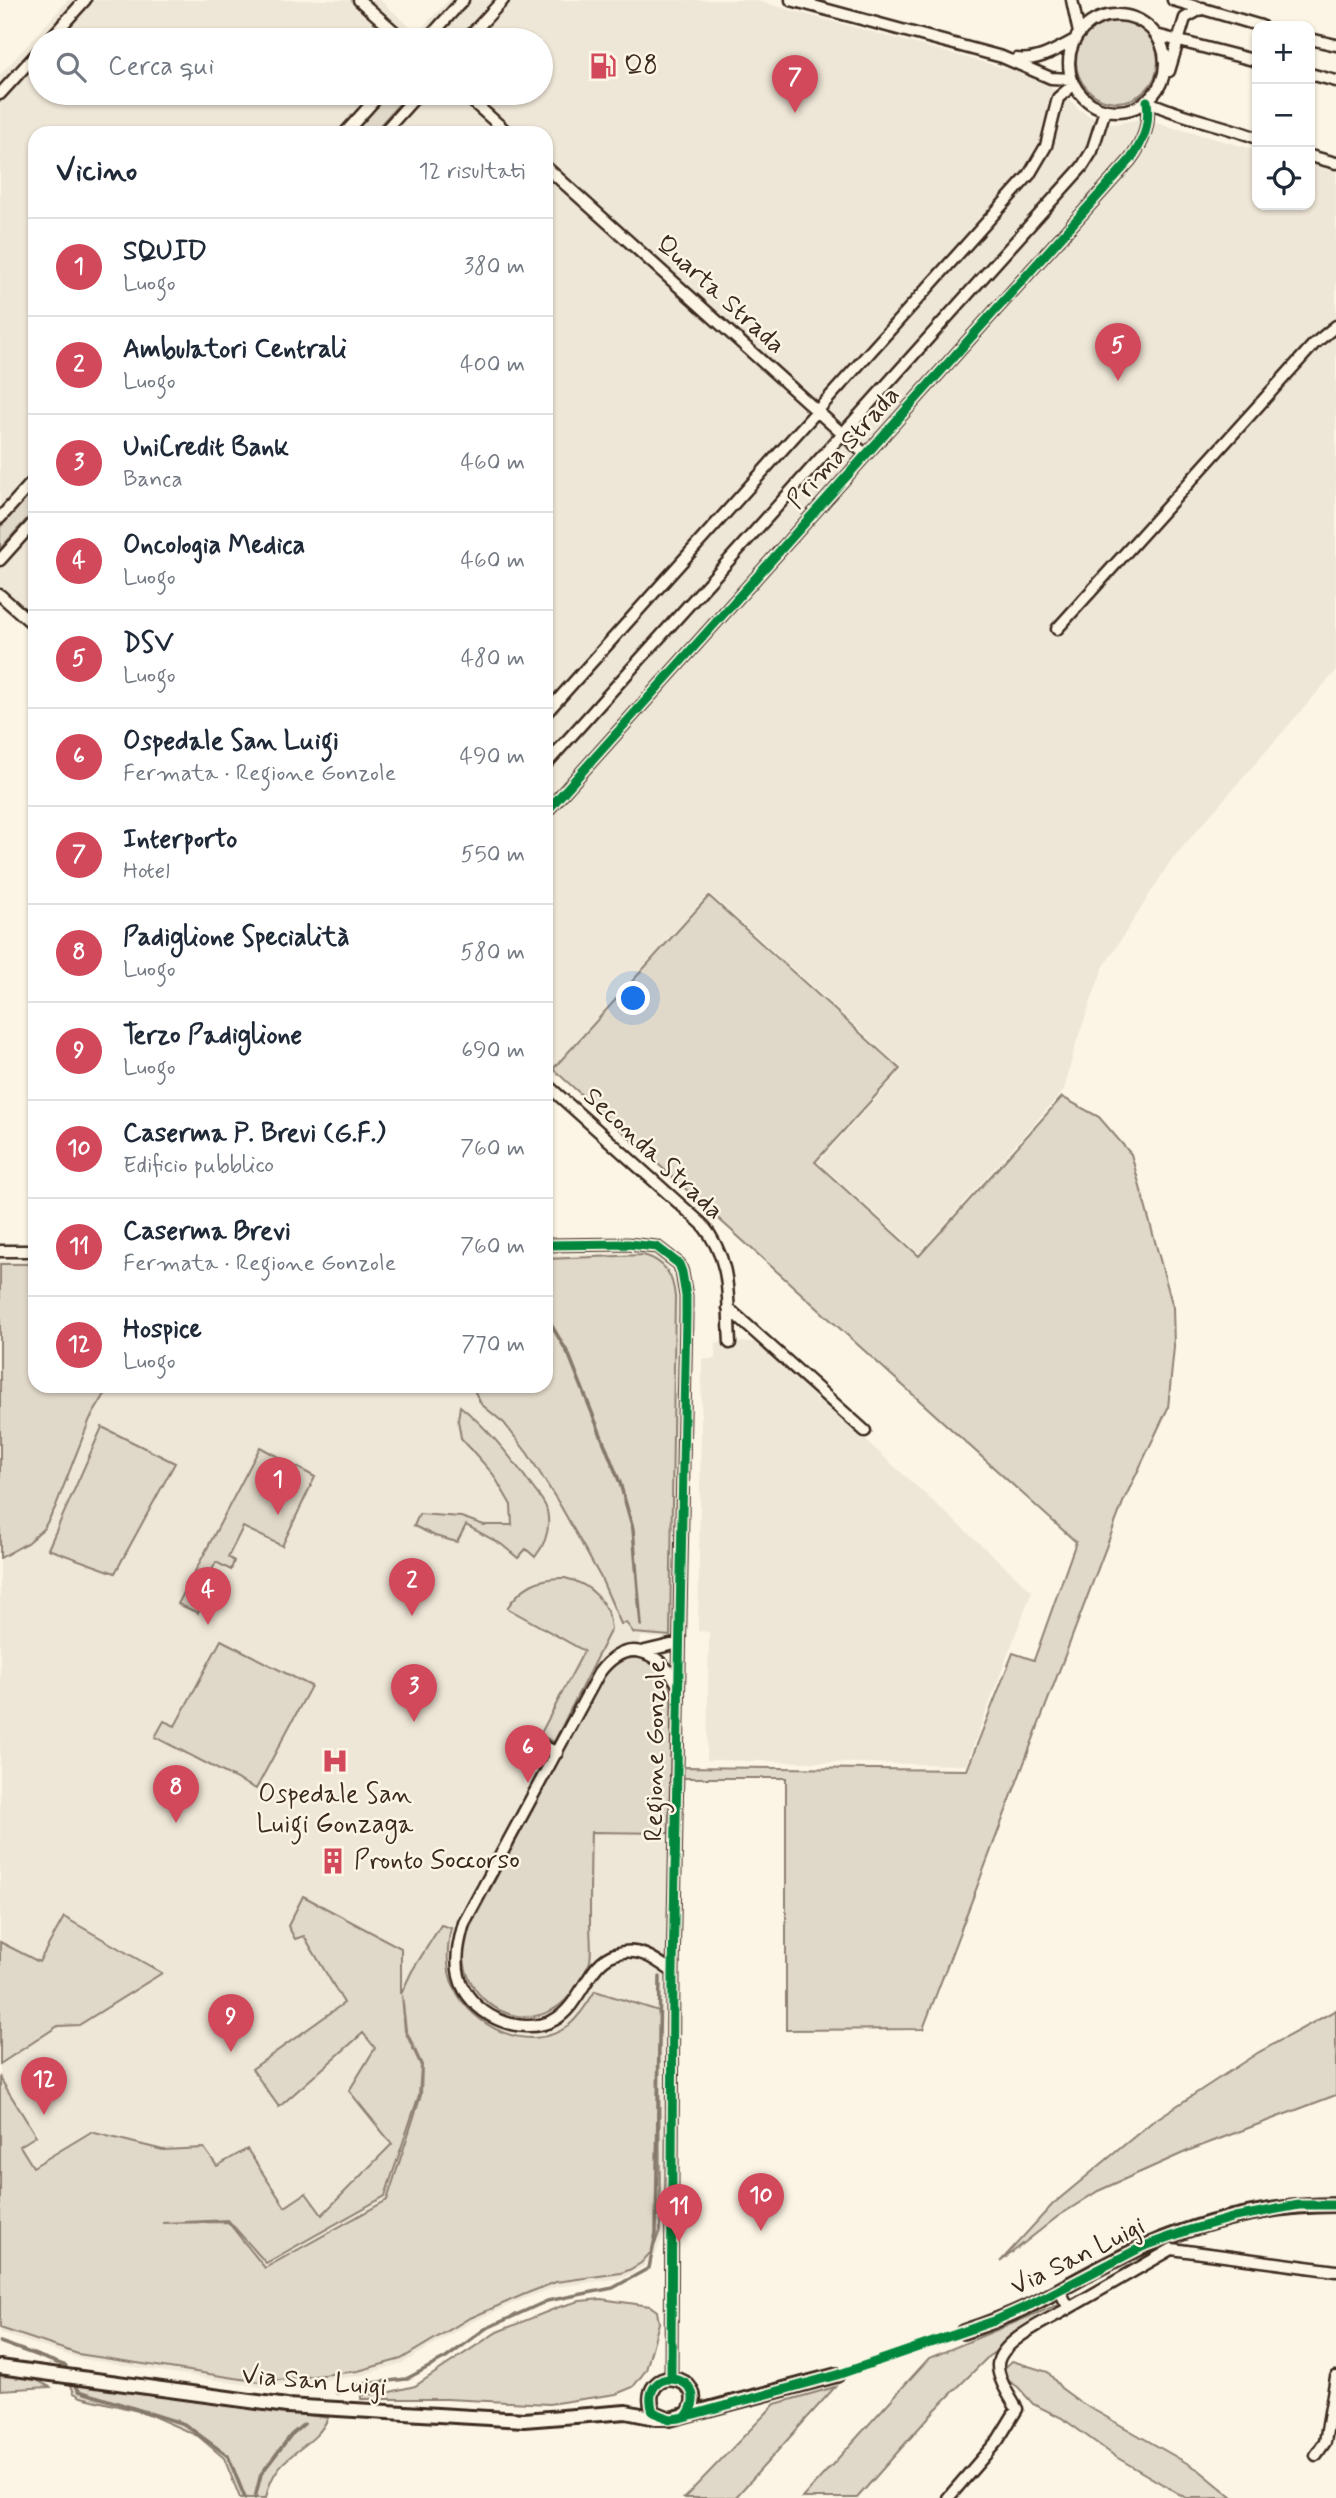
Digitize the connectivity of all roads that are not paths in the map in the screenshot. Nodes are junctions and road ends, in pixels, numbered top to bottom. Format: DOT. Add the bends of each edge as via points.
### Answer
graph roads {
  1 [pos="85,0"];
  2 [pos="359,0"];
  3 [pos="463,0"];
  4 [pos="503,0"];
  5 [pos="792,0"];
  6 [pos="1072,0"];
  7 [pos="1173,0"];
  8 [pos="1203,8"];
  9 [pos="1252,23"];
  10 [pos="60,28"];
  11 [pos="390,28"];
  12 [pos="438,28"];
  13 [pos="477,28"];
  14 [pos="1156,35"];
  15 [pos="1076,37"];
  16 [pos="1315,40"];
  17 [pos="1178,41"];
  18 [pos="1336,45"];
  19 [pos="1002,57"];
  20 [pos="1252,60"];
  21 [pos="28,63"];
  22 [pos="1169,70"];
  23 [pos="1315,75"];
  24 [pos="1336,81"];
  25 [pos="1072,82"];
  26 [pos="1156,92"];
  27 [pos="0,94"];
  28 [pos="1151,104"];
  29 [pos="370,105"];
  30 [pos="408,105"];
  31 [pos="476,105"];
  32 [pos="1105,110"];
  33 [pos="351,126"];
  34 [pos="389,126"];
  35 [pos="500,126"];
  36 [pos="1252,136"];
  37 [pos="1315,157"];
  38 [pos="1336,163"];
  39 [pos="553,173"];
  40 [pos="1336,326"];
  41 [pos="817,410"];
  42 [pos="842,433"];
  43 [pos="866,454"];
  44 [pos="28,487"];
  45 [pos="0,518"];
  46 [pos="28,529"];
  47 [pos="0,560"];
  48 [pos="0,595"];
  49 [pos="28,620"];
  50 [pos="1057,629"];
  51 [pos="553,705"];
  52 [pos="553,756"];
  53 [pos="553,804"];
  54 [pos="553,1090"];
  55 [pos="553,1245"];
  56 [pos="0,1251"];
  57 [pos="28,1251"];
  58 [pos="728,1308"];
  59 [pos="730,1343"];
  60 [pos="865,1431"];
  61 [pos="679,1643"];
  62 [pos="640,1651"];
  63 [pos="678,1684"];
  64 [pos="530,1739"];
  65 [pos="557,1753"];
  66 [pos="673,1972"];
  67 [pos="1333,2206"];
  68 [pos="1336,2271"];
  69 [pos="1059,2290"];
  70 [pos="1069,2308"];
  71 [pos="963,2332"];
  72 [pos="0,2367"];
  73 [pos="837,2375"];
  74 [pos="1336,2377"];
  75 [pos="671,2378"];
  76 [pos="693,2398"];
  77 [pos="650,2401"];
  78 [pos="727,2405"];
  79 [pos="626,2412"];
  80 [pos="688,2414"];
  81 [pos="665,2418"];
  82 [pos="1316,2455"];
  83 [pos="948,2498"];
  1 -- 10 [label="street"];
  2 -- 11 [label="street"];
  3 -- 12 [label="street"];
  4 -- 13 [label="street"];
  5 -- 19 [label="street"];
  6 -- 15 [label="street"];
  7 -- 8 [label="street"];
  8 -- 9 [label="street"];
  8 -- 17 [label="street" via="1185,18"];
  14 -- 15 [label="street" via="1146,24 1118,14 1096,19"];
  14 -- 17 [label="street"];
  14 -- 26 [label="street" via="1165,59 1164,76"];
  15 -- 19 [label="street" via="1026,60"];
  15 -- 25 [label="street" via="1069,53"];
  16 -- 18 [label="street"];
  17 -- 20 [label="street"];
  17 -- 22 [label="street"];
  19 -- 25 [label="street"];
  21 -- 27 [label="street"];
  22 -- 26 [label="street"];
  22 -- 28 [label="street, Prima Strada"];
  23 -- 24 [label="street"];
  25 -- 32 [label="street" via="1086,101"];
  25 -- 41 [label="street, Prima Strada" via="1058,98 1046,146 1029,175"];
  26 -- 28 [label="street"];
  28 -- 32 [label="street"];
  28 -- 36 [label="street"];
  28 -- 43 [label="street, Prima Strada" via="1139,148 1130,160"];
  29 -- 33 [label="street"];
  30 -- 34 [label="street"];
  31 -- 35 [label="street"];
  32 -- 42 [label="street, Prima Strada" via="1082,167"];
  37 -- 38 [label="street"];
  39 -- 41 [label="street, Quarta Strada"];
  40 -- 50 [label="street" via="1314,344"];
  41 -- 42 [label="street, Quarta Strada"];
  41 -- 51 [label="street, Prima Strada"];
  42 -- 43 [label="street, Quarta Strada"];
  42 -- 52 [label="street, Prima Strada"];
  43 -- 53 [label="street, Prima Strada"];
  44 -- 45 [label="street"];
  46 -- 47 [label="street"];
  48 -- 49 [label="street"];
  54 -- 58 [label="street, Seconda Strada" via="702,1224 722,1255"];
  55 -- 61 [label="street, Regione Gonzole" via="657,1247 679,1264 682,1272 686,1315"];
  56 -- 57 [label="street"];
  58 -- 59 [label="street, Seconda Strada"];
  58 -- 60 [label="street"];
  61 -- 62 [label="street, Regione Gonzole"];
  61 -- 63 [label="street, Regione Gonzole"];
  62 -- 63 [label="street, Regione Gonzole" via="657,1658"];
  62 -- 65 [label="street, Regione Gonzole" via="609,1659"];
  63 -- 66 [label="street, Regione Gonzole"];
  64 -- 65 [label="street"];
  65 -- 66 [label="street, Regione Gonzole" via="464,1923 457,1961 466,1993 485,2013 531,2026 567,2011 601,1963 615,1954 645,1954"];
  66 -- 75 [label="street, Regione Gonzole"];
  67 -- 69 [label="street, Via San Luigi" via="1299,2205 1186,2231 1142,2247"];
  68 -- 70 [label="street" via="1172,2249"];
  69 -- 70 [label="street"];
  69 -- 71 [label="street, Via San Luigi"];
  70 -- 83 [label="street" via="1003,2350 998,2365 1017,2409 998,2440"];
  72 -- 79 [label="street, Via San Luigi" via="287,2406 524,2420"];
  73 -- 78 [label="street, Via San Luigi"];
  74 -- 82 [label="street" via="1328,2431"];
  75 -- 76 [label="street" via="684,2382"];
  75 -- 77 [label="street, Via San Luigi" via="658,2383"];
  76 -- 78 [label="street, Via San Luigi"];
  76 -- 80 [label="street"];
  77 -- 79 [label="street, Via San Luigi"];
  77 -- 81 [label="street" via="653,2412"];
  78 -- 80 [label="street, Via San Luigi"];
  79 -- 81 [label="street, Via San Luigi"];
  80 -- 81 [label="street, Via San Luigi"];
}
